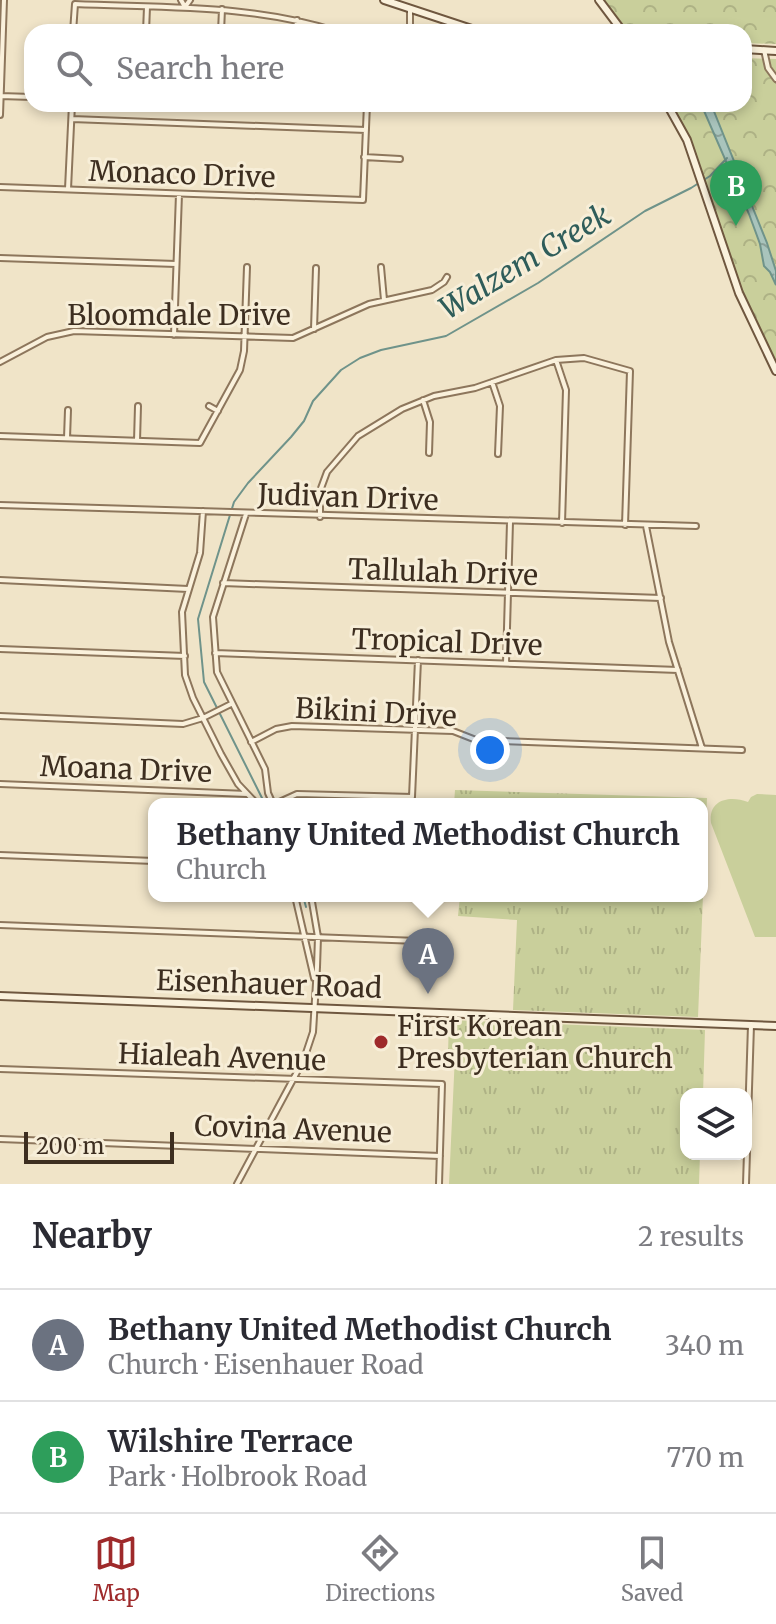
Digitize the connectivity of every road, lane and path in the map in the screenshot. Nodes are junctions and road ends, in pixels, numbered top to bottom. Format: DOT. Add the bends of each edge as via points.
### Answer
graph roads {
  1 [pos="4,0"];
  2 [pos="181,0"];
  3 [pos="190,0"];
  4 [pos="384,0"];
  5 [pos="599,0"];
  6 [pos="147,7"];
  7 [pos="185,7"];
  8 [pos="222,9"];
  9 [pos="410,10"];
  10 [pos="297,20"];
  11 [pos="74,24"];
  12 [pos="146,24"];
  13 [pos="221,24"];
  14 [pos="297,24"];
  15 [pos="311,24"];
  16 [pos="410,24"];
  17 [pos="455,24"];
  18 [pos="617,24"];
  19 [pos="752,49"];
  20 [pos="764,50"];
  21 [pos="776,51"];
  22 [pos="776,79"];
  23 [pos="0,96"];
  24 [pos="24,97"];
  25 [pos="72,112"];
  26 [pos="367,112"];
  27 [pos="672,112"];
  28 [pos="0,115"];
  29 [pos="72,119"];
  30 [pos="366,130"];
  31 [pos="364,157"];
  32 [pos="400,159"];
  33 [pos="0,187"];
  34 [pos="68,189"];
  35 [pos="179,194"];
  36 [pos="0,258"];
  37 [pos="176,264"];
  38 [pos="247,267"];
  39 [pos="381,267"];
  40 [pos="316,268"];
  41 [pos="447,277"];
  42 [pos="384,300"];
  43 [pos="314,329"];
  44 [pos="174,335"];
  45 [pos="244,337"];
  46 [pos="556,360"];
  47 [pos="0,362"];
  48 [pos="776,371"];
  49 [pos="492,382"];
  50 [pos="423,400"];
  51 [pos="138,406"];
  52 [pos="209,406"];
  53 [pos="68,410"];
  54 [pos="218,411"];
  55 [pos="0,436"];
  56 [pos="67,438"];
  57 [pos="137,441"];
  58 [pos="429,453"];
  59 [pos="498,454"];
  60 [pos="0,505"];
  61 [pos="203,511"];
  62 [pos="246,514"];
  63 [pos="320,517"];
  64 [pos="510,522"];
  65 [pos="562,523"];
  66 [pos="625,525"];
  67 [pos="646,526"];
  68 [pos="696,526"];
  69 [pos="0,580"];
  70 [pos="223,583"];
  71 [pos="188,589"];
  72 [pos="507,593"];
  73 [pos="661,598"];
  74 [pos="0,649"];
  75 [pos="215,653"];
  76 [pos="185,656"];
  77 [pos="418,660"];
  78 [pos="506,664"];
  79 [pos="678,670"];
  80 [pos="231,704"];
  81 [pos="0,716"];
  82 [pos="203,718"];
  83 [pos="415,730"];
  84 [pos="251,742"];
  85 [pos="703,749"];
  86 [pos="742,750"];
  87 [pos="0,784"];
  88 [pos="250,794"];
  89 [pos="253,798"];
  90 [pos="271,798"];
  91 [pos="288,798"];
  92 [pos="0,855"];
  93 [pos="148,861"];
  94 [pos="297,902"];
  95 [pos="312,902"];
  96 [pos="0,925"];
  97 [pos="306,937"];
  98 [pos="318,937"];
  99 [pos="444,942"];
  100 [pos="315,980"];
  101 [pos="0,996"];
  102 [pos="314,1008"];
  103 [pos="751,1025"];
  104 [pos="776,1026"];
  105 [pos="0,1069"];
  106 [pos="293,1080"];
  107 [pos="0,1139"];
  108 [pos="255,1147"];
  109 [pos="440,1156"];
  110 [pos="237,1184"];
  111 [pos="439,1184"];
  112 [pos="746,1184"];
  1 -- 23 [label="street"];
  2 -- 7 [label="street"];
  3 -- 7 [label="street"];
  4 -- 9 [label="main road"];
  5 -- 18 [label="main road"];
  6 -- 7 [label="street"];
  6 -- 11 [label="street" via="75,4"];
  6 -- 12 [label="street"];
  7 -- 8 [label="street"];
  8 -- 10 [label="street"];
  8 -- 13 [label="street"];
  9 -- 16 [label="street"];
  9 -- 17 [label="main road"];
  10 -- 14 [label="street"];
  10 -- 15 [label="street"];
  19 -- 20 [label="main road"];
  20 -- 21 [label="main road"];
  20 -- 22 [label="street"];
  23 -- 24 [label="street"];
  23 -- 28 [label="street"];
  25 -- 29 [label="street"];
  26 -- 30 [label="street"];
  27 -- 48 [label="main road" via="739,293"];
  29 -- 30 [label="street"];
  29 -- 34 [label="street"];
  30 -- 31 [label="street"];
  31 -- 32 [label="street"];
  31 -- 35 [label="street, Monaco Drive" via="363,200"];
  33 -- 34 [label="street, Monaco Drive"];
  34 -- 35 [label="street, Monaco Drive"];
  35 -- 37 [label="street"];
  36 -- 37 [label="street"];
  37 -- 44 [label="street"];
  38 -- 45 [label="street"];
  39 -- 42 [label="street"];
  40 -- 43 [label="street"];
  41 -- 42 [label="street, Bloomdale Drive" via="432,290"];
  42 -- 43 [label="street, Bloomdale Drive"];
  43 -- 45 [label="street, Bloomdale Drive" via="293,338"];
  44 -- 45 [label="street, Bloomdale Drive"];
  44 -- 47 [label="street, Bloomdale Drive" via="65,332"];
  45 -- 54 [label="street" via="240,370"];
  46 -- 49 [label="street"];
  46 -- 65 [label="street" via="566,390"];
  46 -- 66 [label="street" via="584,358 630,371"];
  49 -- 50 [label="street"];
  49 -- 59 [label="street" via="500,406"];
  50 -- 58 [label="street" via="430,422"];
  50 -- 63 [label="street" via="354,439 325,476"];
  51 -- 57 [label="street"];
  52 -- 54 [label="street"];
  53 -- 56 [label="street"];
  54 -- 57 [label="street" via="200,443"];
  55 -- 56 [label="street"];
  56 -- 57 [label="street"];
  60 -- 61 [label="street, Judivan Drive"];
  61 -- 62 [label="street, Judivan Drive"];
  61 -- 71 [label="street" via="202,545"];
  62 -- 63 [label="street, Judivan Drive"];
  62 -- 70 [label="street"];
  63 -- 64 [label="street, Judivan Drive"];
  64 -- 65 [label="street, Judivan Drive"];
  64 -- 72 [label="street"];
  65 -- 66 [label="street, Judivan Drive"];
  66 -- 67 [label="street, Judivan Drive"];
  67 -- 68 [label="street, Judivan Drive"];
  67 -- 73 [label="street"];
  69 -- 71 [label="street"];
  70 -- 72 [label="street, Tallulah Drive"];
  70 -- 75 [label="street" via="213,617"];
  71 -- 76 [label="street" via="181,617"];
  72 -- 73 [label="street, Tallulah Drive"];
  72 -- 78 [label="street"];
  73 -- 79 [label="street"];
  74 -- 76 [label="street"];
  75 -- 77 [label="street, Tropical Drive"];
  75 -- 80 [label="street" via="218,676"];
  76 -- 82 [label="street" via="187,683"];
  77 -- 78 [label="street, Tropical Drive"];
  77 -- 83 [label="street"];
  78 -- 79 [label="street, Tropical Drive"];
  79 -- 85 [label="street"];
  80 -- 82 [label="street"];
  80 -- 84 [label="street"];
  81 -- 82 [label="street" via="183,724"];
  82 -- 88 [label="street" via="238,784"];
  83 -- 84 [label="street, Bikini Drive" via="284,726"];
  83 -- 85 [label="street, Bikini Drive" via="453,731 476,740"];
  83 -- 91 [label="street" via="412,797"];
  84 -- 90 [label="street" via="265,769"];
  85 -- 86 [label="street, Bikini Drive"];
  87 -- 88 [label="street, Moana Drive"];
  88 -- 89 [label="street"];
  92 -- 93 [label="street"];
  94 -- 97 [label="street"];
  95 -- 98 [label="street"];
  96 -- 97 [label="street"];
  97 -- 98 [label="street"];
  97 -- 100 [label="street"];
  98 -- 99 [label="street"];
  98 -- 100 [label="street"];
  100 -- 102 [label="street"];
  101 -- 102 [label="main road, Eisenhauer Road"];
  102 -- 103 [label="main road, Eisenhauer Road"];
  102 -- 106 [label="street" via="311,1041"];
  103 -- 104 [label="main road, Eisenhauer Road"];
  103 -- 112 [label="street"];
  105 -- 106 [label="street, Hialeah Avenue"];
  106 -- 108 [label="street"];
  106 -- 109 [label="street, Hialeah Avenue" via="442,1084"];
  107 -- 108 [label="street, Covina Avenue"];
  108 -- 109 [label="street, Covina Avenue"];
  108 -- 110 [label="street"];
  109 -- 111 [label="street"];
}
